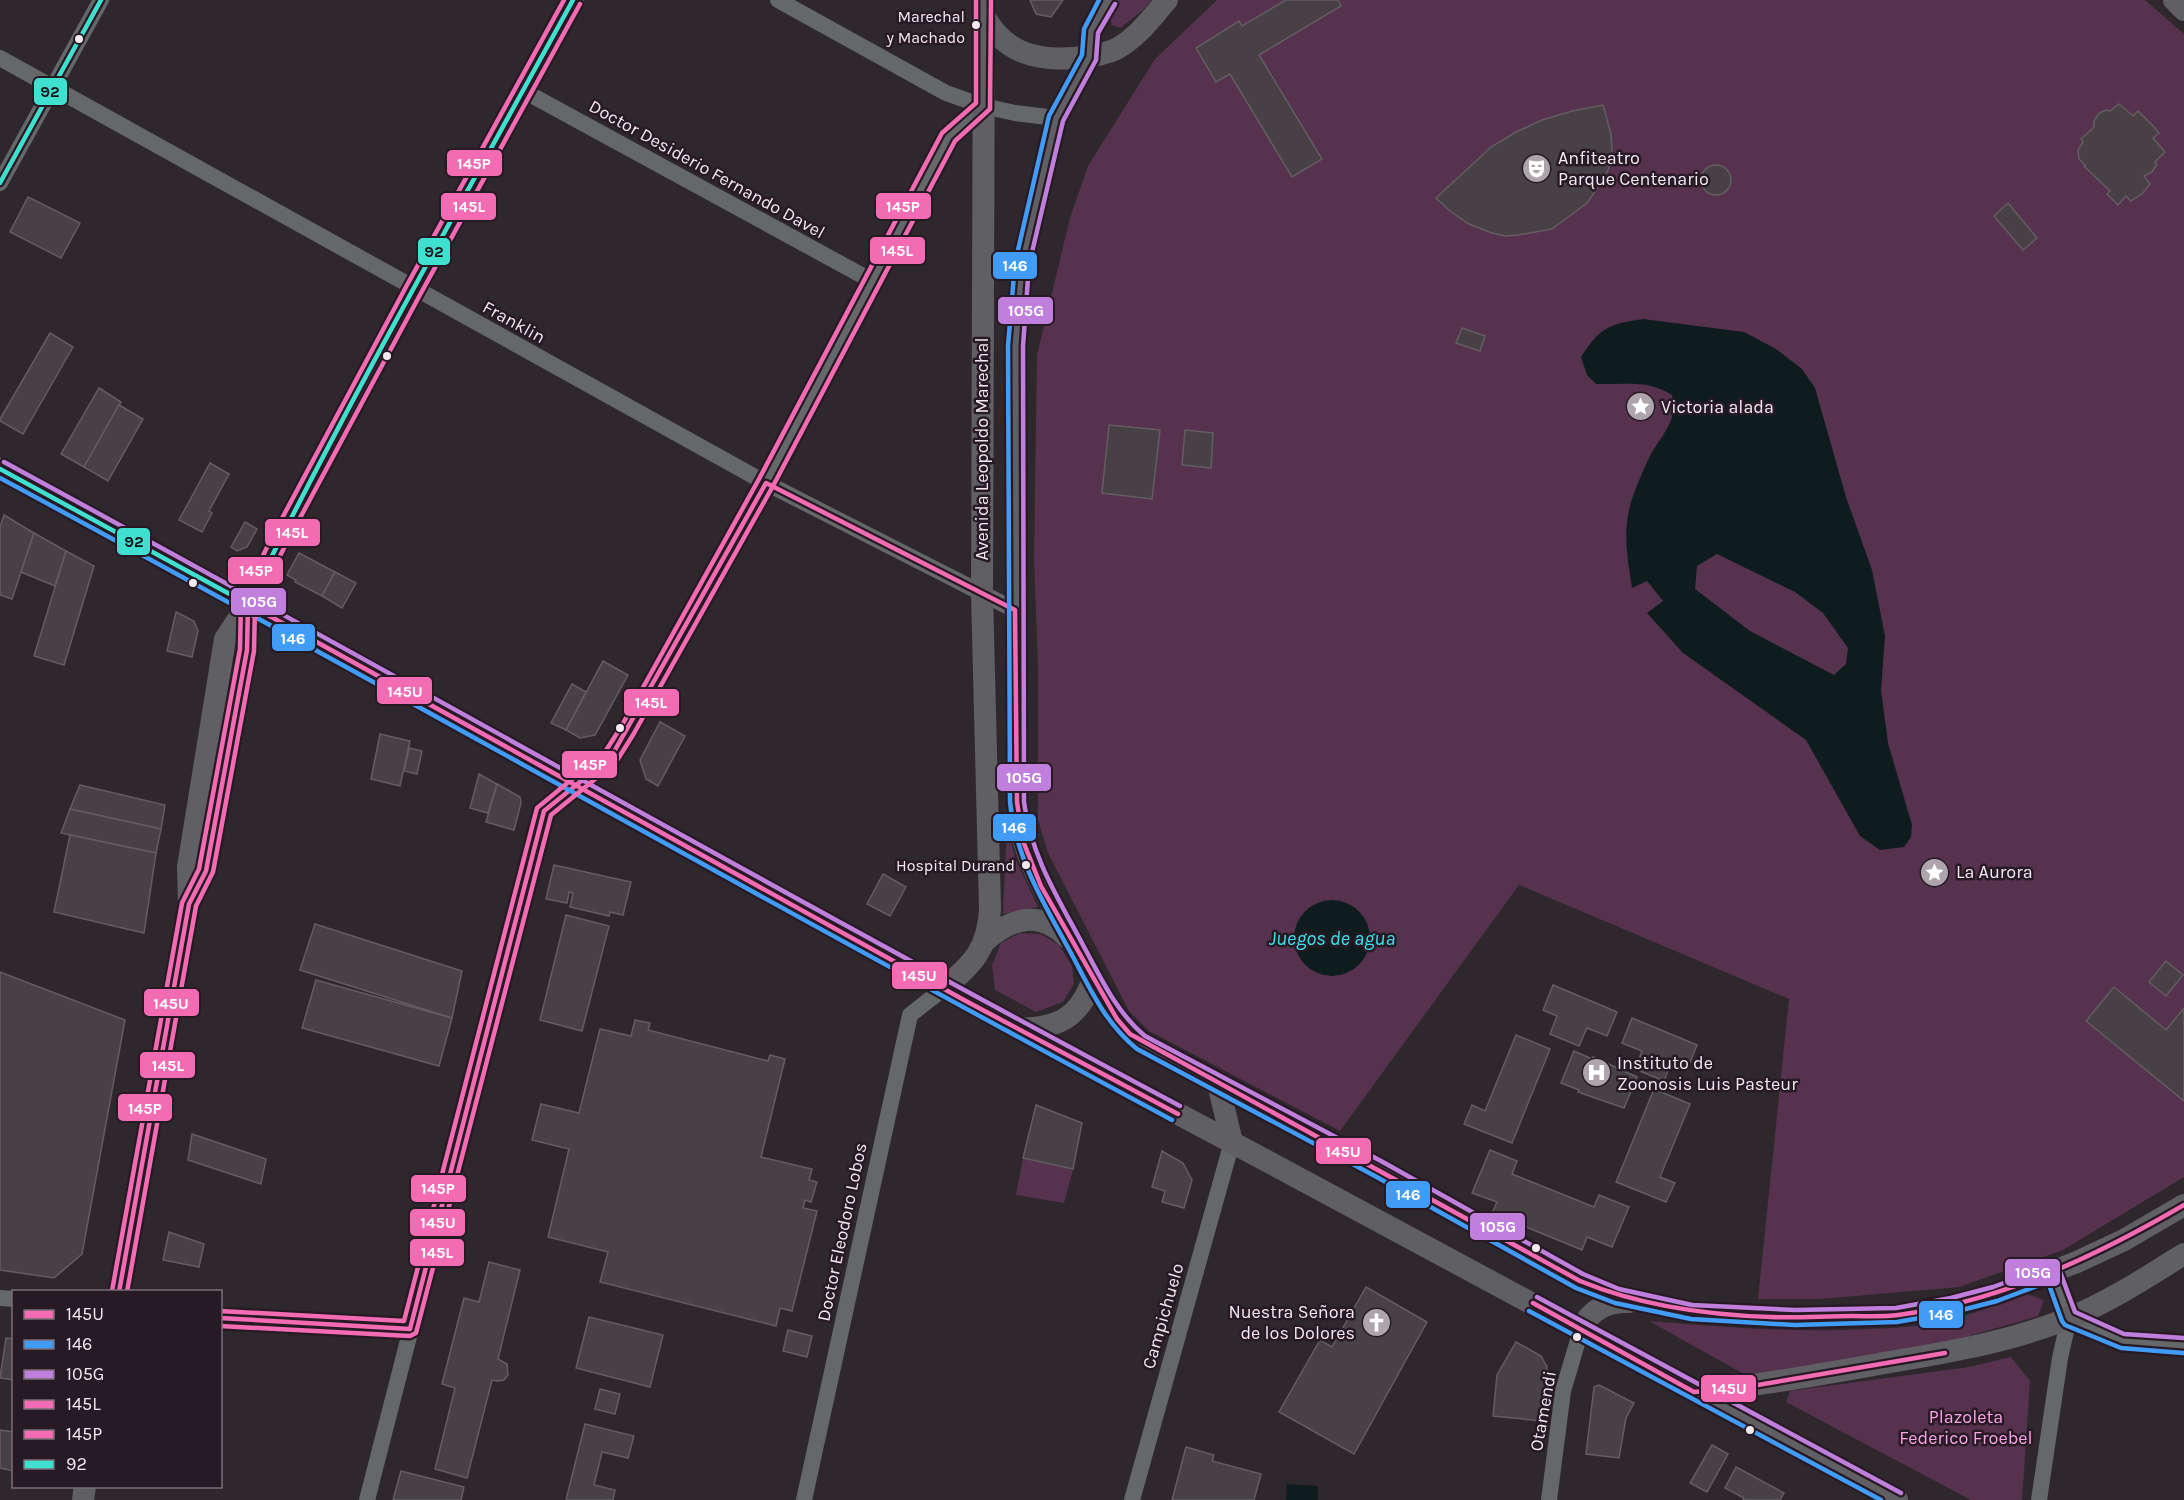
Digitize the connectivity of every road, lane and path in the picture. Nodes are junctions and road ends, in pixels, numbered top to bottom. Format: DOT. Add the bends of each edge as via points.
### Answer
graph roads {
  1 [pos="101,0"];
  2 [pos="573,0"];
  3 [pos="778,0"];
  4 [pos="1108,0"];
  5 [pos="1167,0"];
  6 [pos="2174,0"];
  7 [pos="984,8"];
  8 [pos="2184,9"];
  9 [pos="1089,57"];
  10 [pos="0,58"];
  11 [pos="52,87"];
  12 [pos="522,90"];
  13 [pos="983,106"];
  14 [pos="1056,118"];
  15 [pos="0,183"];
  16 [pos="874,282"];
  17 [pos="414,289"];
  18 [pos="0,469"];
  19 [pos="766,483"];
  20 [pos="982,594"];
  21 [pos="248,604"];
  22 [pos="1015,610"];
  23 [pos="578,785"];
  24 [pos="985,940"];
  25 [pos="1077,948"];
  26 [pos="1093,979"];
  27 [pos="943,989"];
  28 [pos="1017,1029"];
  29 [pos="1218,1084"];
  30 [pos="1232,1142"];
  31 [pos="2184,1205"];
  32 [pos="2184,1254"];
  33 [pos="2052,1272"];
  34 [pos="119,1290"];
  35 [pos="1641,1302"];
  36 [pos="222,1318"];
  37 [pos="2069,1318"];
  38 [pos="411,1329"];
  39 [pos="1581,1330"];
  40 [pos="2184,1346"];
  41 [pos="1694,1392"];
  42 [pos="367,1500"];
  43 [pos="804,1500"];
  44 [pos="1132,1500"];
  45 [pos="1549,1500"];
  46 [pos="1897,1500"];
  47 [pos="2039,1500"];
  1 -- 11 [label="street"];
  2 -- 12 [label="main road"];
  3 -- 13 [label="street" via="946,93"];
  4 -- 9 [label="main road" via="1091,31"];
  5 -- 9 [label="main road" via="1136,36 1116,49"];
  6 -- 8 [label="main road"];
  7 -- 9 [label="main road" via="992,30 1022,52 1050,59"];
  7 -- 13 [label="main road, Avenida Leopoldo Marechal"];
  9 -- 14 [label="main road, Avenida Leopoldo Marechal"];
  10 -- 11 [label="street, Franklin"];
  11 -- 15 [label="street"];
  11 -- 17 [label="street, Franklin"];
  12 -- 16 [label="street, Doctor Desiderio Fernando Davel"];
  12 -- 17 [label="main road"];
  13 -- 14 [label="street"];
  13 -- 16 [label="street" via="949,136"];
  13 -- 20 [label="main road, Avenida Leopoldo Marechal"];
  14 -- 22 [label="main road, Avenida Leopoldo Marechal" via="1022,264 1017,317"];
  16 -- 19 [label="street"];
  17 -- 19 [label="street, Franklin"];
  17 -- 21 [label="main road"];
  18 -- 21 [label="main road"];
  19 -- 20 [label="street, Franklin"];
  19 -- 23 [label="street" via="611,757"];
  20 -- 22 [label="street, Franklin"];
  20 -- 24 [label="main road, Avenida Leopoldo Marechal" via="990,889"];
  21 -- 23 [label="main road"];
  21 -- 34 [label="main road" via="247,650 206,871 189,904"];
  22 -- 25 [label="main road, Avenida Leopoldo Marechal" via="1017,814 1041,885"];
  23 -- 27 [label="main road"];
  23 -- 38 [label="street" via="544,811"];
  24 -- 25 [label="main road" via="1013,922 1036,920 1056,927"];
  24 -- 27 [label="main road, Avenida Leopoldo Marechal" via="974,961"];
  25 -- 26 [label="main road, Avenida Leopoldo Marechal"];
  26 -- 28 [label="main road" via="1083,1002 1067,1018 1046,1027"];
  26 -- 29 [label="main road, Avenida Leopoldo Marechal" via="1130,1034"];
  27 -- 28 [label="main road"];
  27 -- 43 [label="street, Doctor Eleodoro Lobos" via="910,1015"];
  28 -- 30 [label="main road"];
  29 -- 30 [label="main road"];
  29 -- 35 [label="main road, Avenida Leopoldo Marechal" via="1580,1281"];
  30 -- 39 [label="main road"];
  30 -- 44 [label="street, Campichuelo"];
  31 -- 33 [label="main road" via="2124,1240"];
  32 -- 37 [label="main road"];
  33 -- 35 [label="main road" via="1995,1294 1897,1315 1785,1318 1691,1312"];
  33 -- 37 [label="street"];
  35 -- 39 [label="main road" via="1602,1306 1589,1316"];
  36 -- 38 [label="street"];
  37 -- 40 [label="street" via="2122,1341"];
  37 -- 41 [label="main road" via="2006,1339 1944,1353 1746,1387"];
  37 -- 47 [label="street"];
  38 -- 42 [label="street"];
  39 -- 41 [label="main road"];
  39 -- 45 [label="street, Otamendi" via="1563,1391"];
  41 -- 46 [label="main road"];
}
